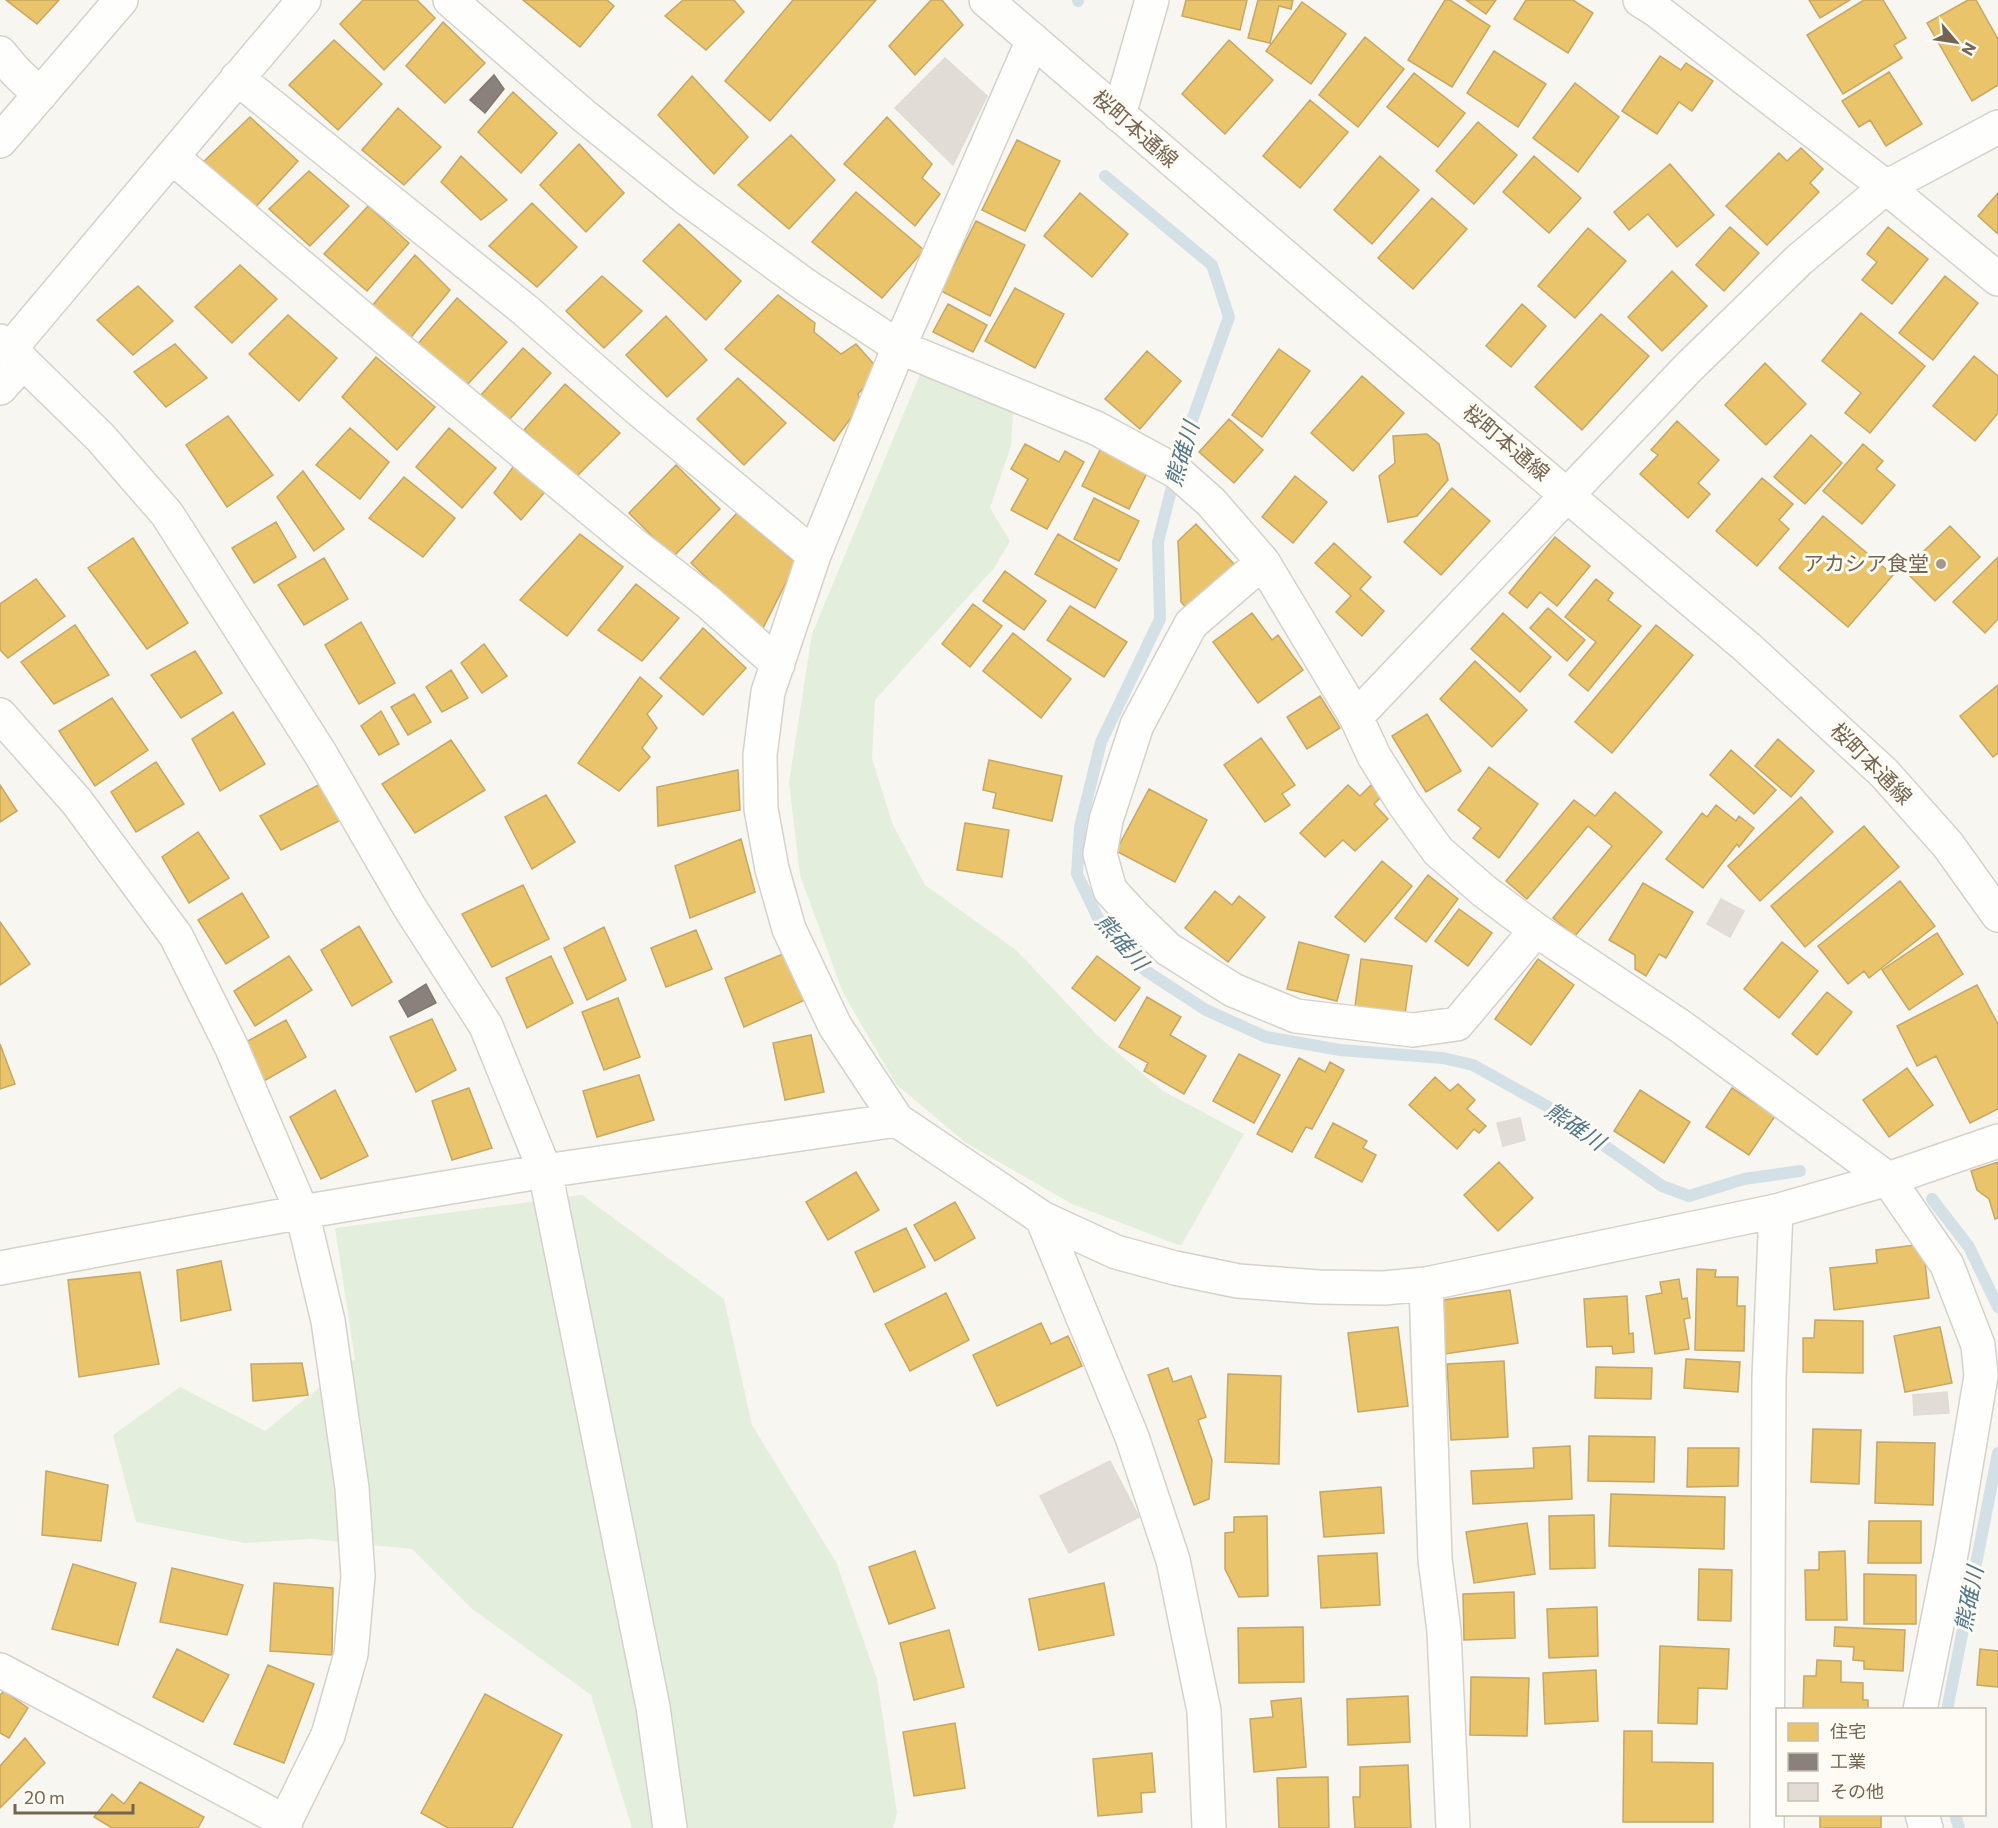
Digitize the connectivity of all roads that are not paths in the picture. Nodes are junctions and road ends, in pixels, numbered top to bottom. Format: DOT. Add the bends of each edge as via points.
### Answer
graph roads {
  1 [pos="121,0"];
  2 [pos="304,0"];
  3 [pos="450,0"];
  4 [pos="986,0"];
  5 [pos="1152,0"];
  6 [pos="1640,0"];
  7 [pos="1033,40"];
  8 [pos="0,53"];
  9 [pos="237,78"];
  10 [pos="40,95"];
  11 [pos="1119,115"];
  12 [pos="1998,128"];
  13 [pos="0,141"];
  14 [pos="172,157"];
  15 [pos="1886,187"];
  16 [pos="1998,279"];
  17 [pos="899,347"];
  18 [pos="11,350"];
  19 [pos="0,388"];
  20 [pos="1566,495"];
  21 [pos="814,555"];
  22 [pos="1263,562"];
  23 [pos="778,664"];
  24 [pos="0,715"];
  25 [pos="1356,717"];
  26 [pos="1998,915"];
  27 [pos="1536,930"];
  28 [pos="897,1120"];
  29 [pos="1998,1141"];
  30 [pos="545,1171"];
  31 [pos="1888,1179"];
  32 [pos="1776,1211"];
  33 [pos="302,1212"];
  34 [pos="1041,1218"];
  35 [pos="0,1268"];
  36 [pos="1426,1284"];
  37 [pos="0,1670"];
  38 [pos="1920,1708"];
  39 [pos="287,1826"];
  40 [pos="670,1828"];
  41 [pos="1209,1828"];
  42 [pos="1453,1828"];
  43 [pos="1767,1828"];
  1 -- 10 [label="street"];
  2 -- 9 [label="street"];
  3 -- 17 [label="street" via="686,198 805,285"];
  4 -- 7 [label="street, 桜町本通線"];
  5 -- 11 [label="street"];
  6 -- 15 [label="street"];
  7 -- 11 [label="street, 桜町本通線"];
  7 -- 17 [label="street"];
  8 -- 10 [label="street"];
  9 -- 14 [label="street"];
  9 -- 21 [label="street" via="525,310"];
  10 -- 13 [label="street"];
  11 -- 20 [label="street, 桜町本通線"];
  12 -- 15 [label="street"];
  14 -- 18 [label="street"];
  14 -- 23 [label="street"];
  15 -- 16 [label="street"];
  15 -- 20 [label="street" via="1799,260"];
  17 -- 21 [label="street"];
  17 -- 22 [label="street" via="1096,428 1177,472 1211,502"];
  18 -- 19 [label="street"];
  18 -- 30 [label="street" via="99,437 167,514 320,753 410,908 486,1026"];
  20 -- 25 [label="street"];
  20 -- 26 [label="street, 桜町本通線" via="1748,648 1884,773 1948,845"];
  21 -- 23 [label="street"];
  22 -- 25 [label="street"];
  22 -- 27 [label="street" via="1191,624 1137,725 1106,820 1100,854 1110,890 1168,949 1233,990 1296,1016 1413,1030 1457,1024"];
  23 -- 28 [label="street" via="768,692 760,756 761,809 772,869 789,929 835,1026"];
  24 -- 33 [label="street" via="77,802 176,936 231,1046"];
  25 -- 27 [label="street" via="1380,766 1438,852"];
  27 -- 31 [label="street" via="1680,1026"];
  28 -- 30 [label="street"];
  28 -- 34 [label="street"];
  29 -- 31 [label="street"];
  30 -- 33 [label="street"];
  30 -- 40 [label="street" via="653,1707"];
  31 -- 32 [label="street"];
  31 -- 38 [label="street" via="1947,1265 1978,1346 1981,1376"];
  32 -- 36 [label="street"];
  32 -- 43 [label="street" via="1769,1378"];
  33 -- 35 [label="street"];
  33 -- 39 [label="street" via="328,1321 352,1488 358,1576 351,1654 328,1735"];
  34 -- 36 [label="street" via="1116,1252 1238,1281 1318,1287"];
  34 -- 41 [label="street" via="1132,1437 1173,1560 1204,1711"];
  36 -- 42 [label="street" via="1435,1559 1444,1631"];
  37 -- 39 [label="street"];
}
